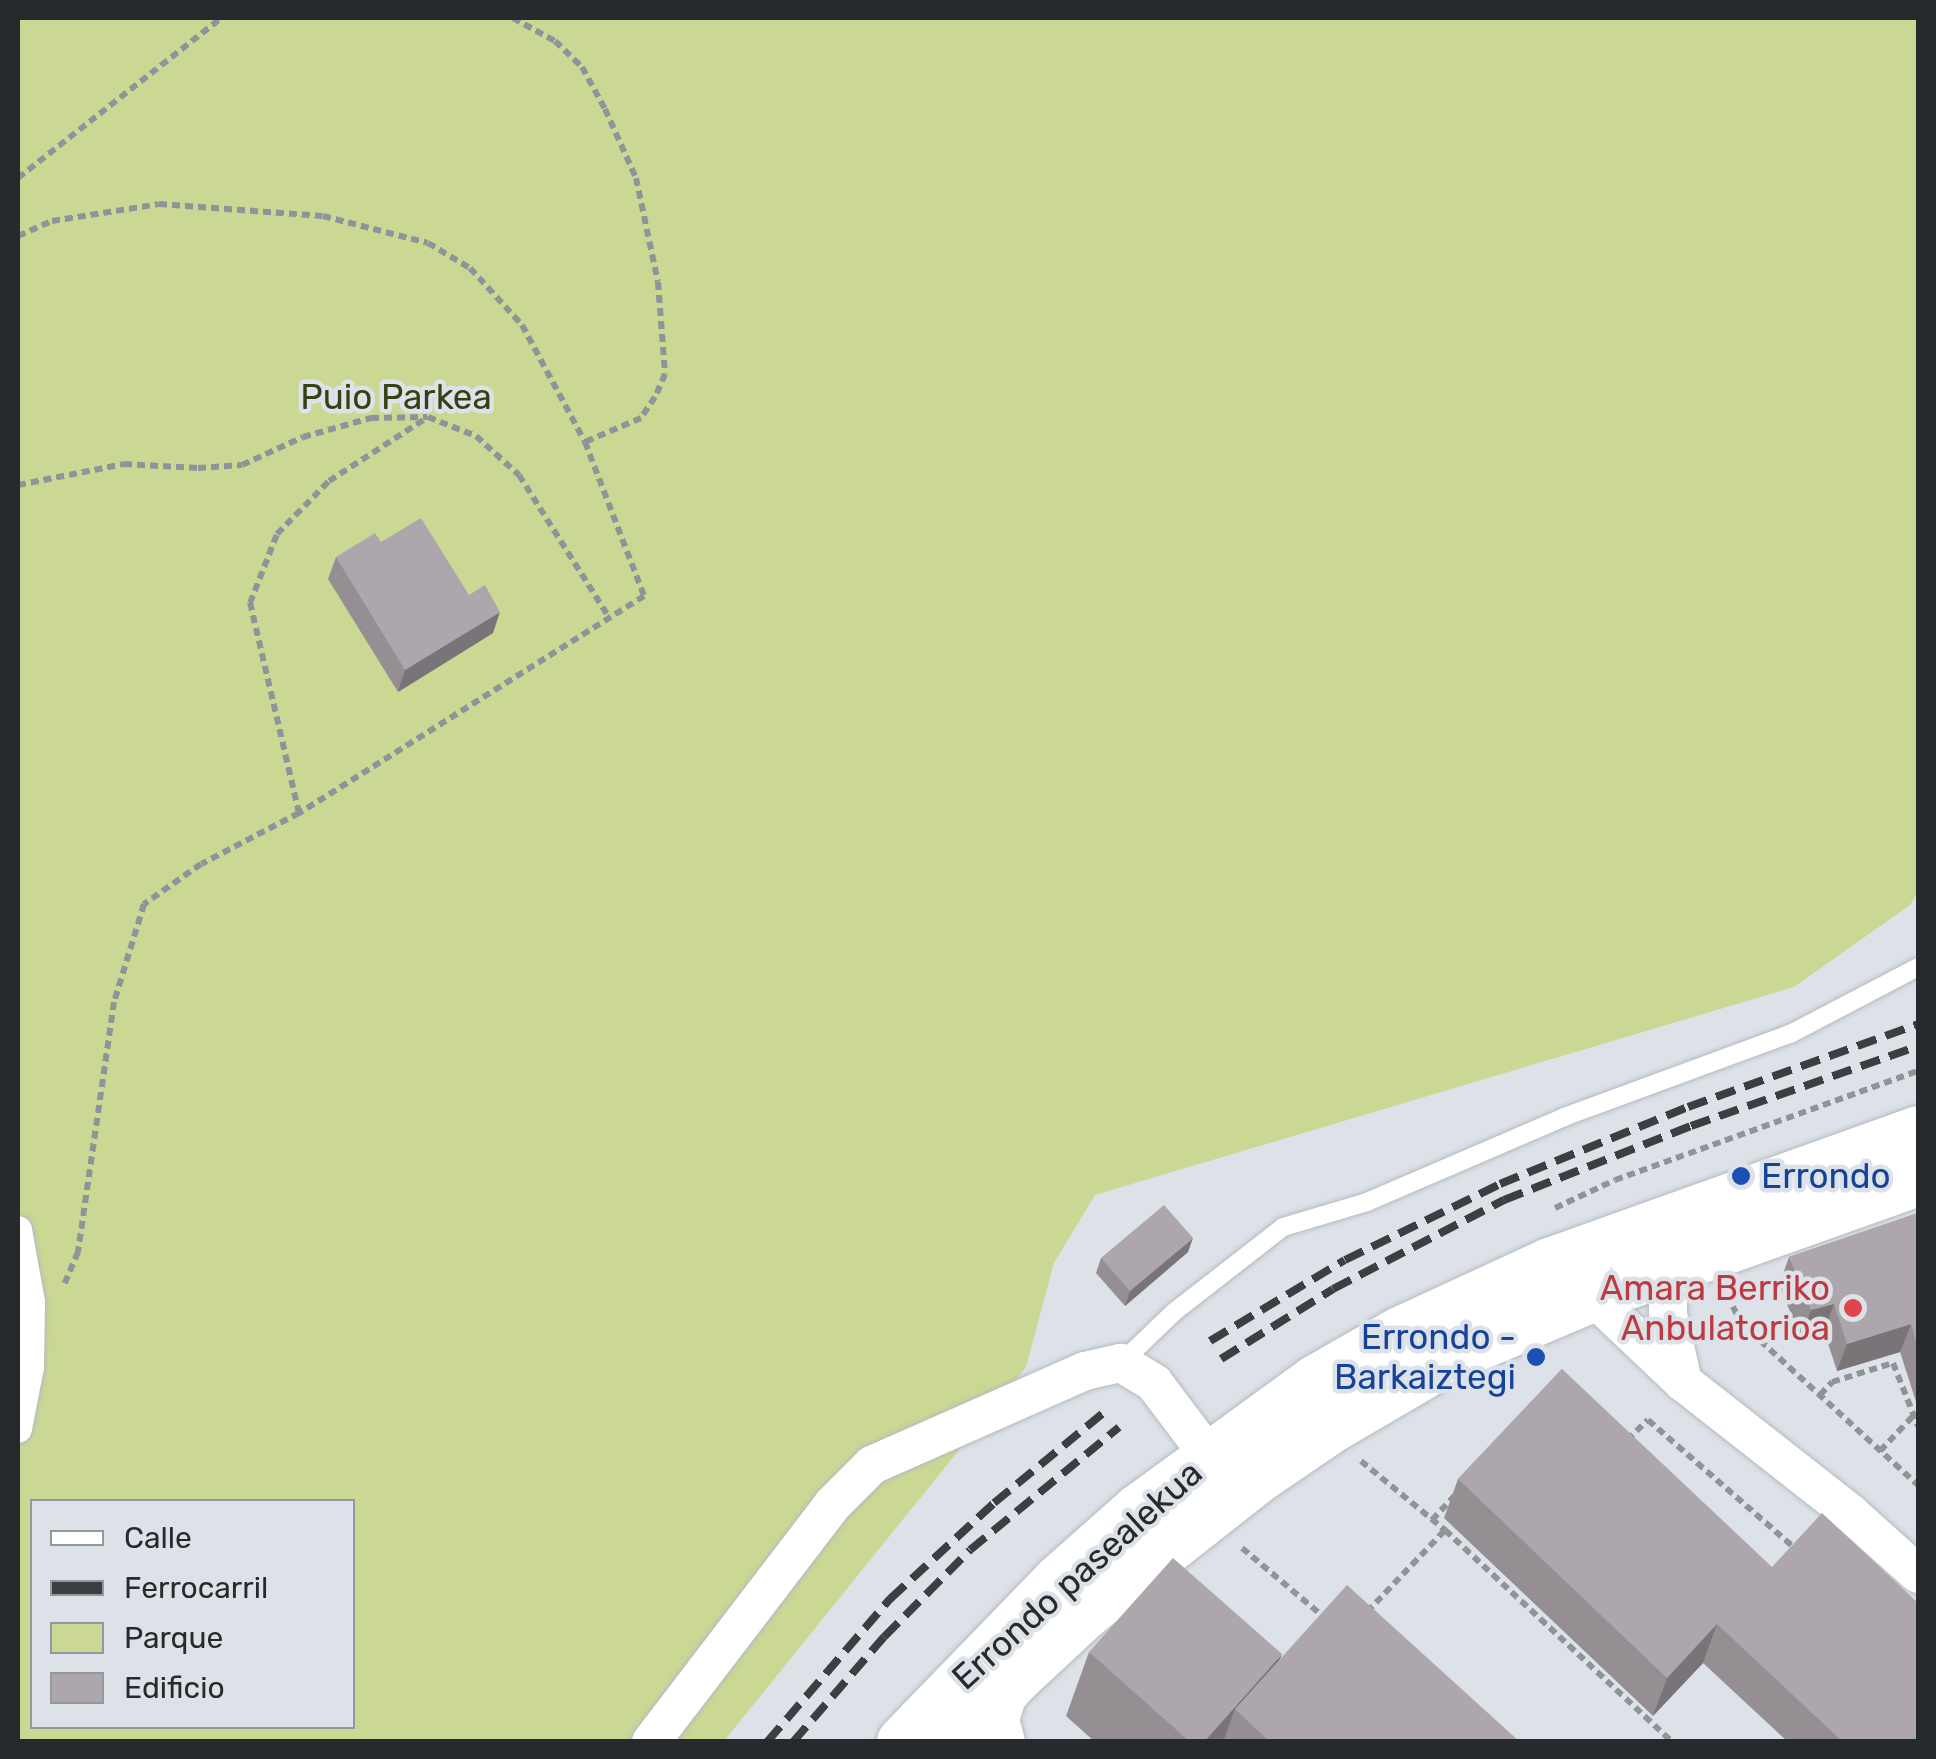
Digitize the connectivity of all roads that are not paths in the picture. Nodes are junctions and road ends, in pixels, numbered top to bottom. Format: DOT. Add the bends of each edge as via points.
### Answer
graph roads {
  1 [pos="1918,966"];
  2 [pos="1918,1132"];
  3 [pos="1918,1180"];
  4 [pos="18,1230"];
  5 [pos="1605,1244"];
  6 [pos="1701,1272"];
  7 [pos="1592,1296"];
  8 [pos="1121,1364"];
  9 [pos="1684,1382"];
  10 [pos="18,1429"];
  11 [pos="1209,1456"];
  12 [pos="1258,1477"];
  13 [pos="1918,1574"];
  14 [pos="1012,1681"];
  15 [pos="651,1742"];
  16 [pos="903,1742"];
  17 [pos="959,1742"];
  18 [pos="1006,1742"];
  1 -- 8 [label="lane" via="1790,1034 1564,1117 1367,1202 1283,1228 1174,1312"];
  2 -- 5 [label="main road, Errondo pasealekua"];
  3 -- 6 [label="main road, Errondo pasealekua"];
  4 -- 10 [label="street" via="29,1285 30,1350"];
  5 -- 7 [label="street"];
  5 -- 11 [label="main road, Errondo pasealekua" via="1402,1332 1316,1381"];
  6 -- 7 [label="main road, Errondo pasealekua"];
  6 -- 9 [label="street" via="1668,1289"];
  7 -- 9 [label="street"];
  7 -- 12 [label="main road, Errondo pasealekua" via="1456,1354"];
  8 -- 11 [label="street" via="1154,1382"];
  8 -- 15 [label="street" via="1085,1371 872,1465 832,1505"];
  9 -- 13 [label="street"];
  11 -- 12 [label="street"];
  11 -- 16 [label="main road, Errondo pasealekua" via="1059,1582"];
  12 -- 14 [label="main road, Errondo pasealekua" via="1086,1613"];
  14 -- 17 [label="main road, Errondo pasealekua"];
  14 -- 18 [label="street" via="1000,1720"];
}
